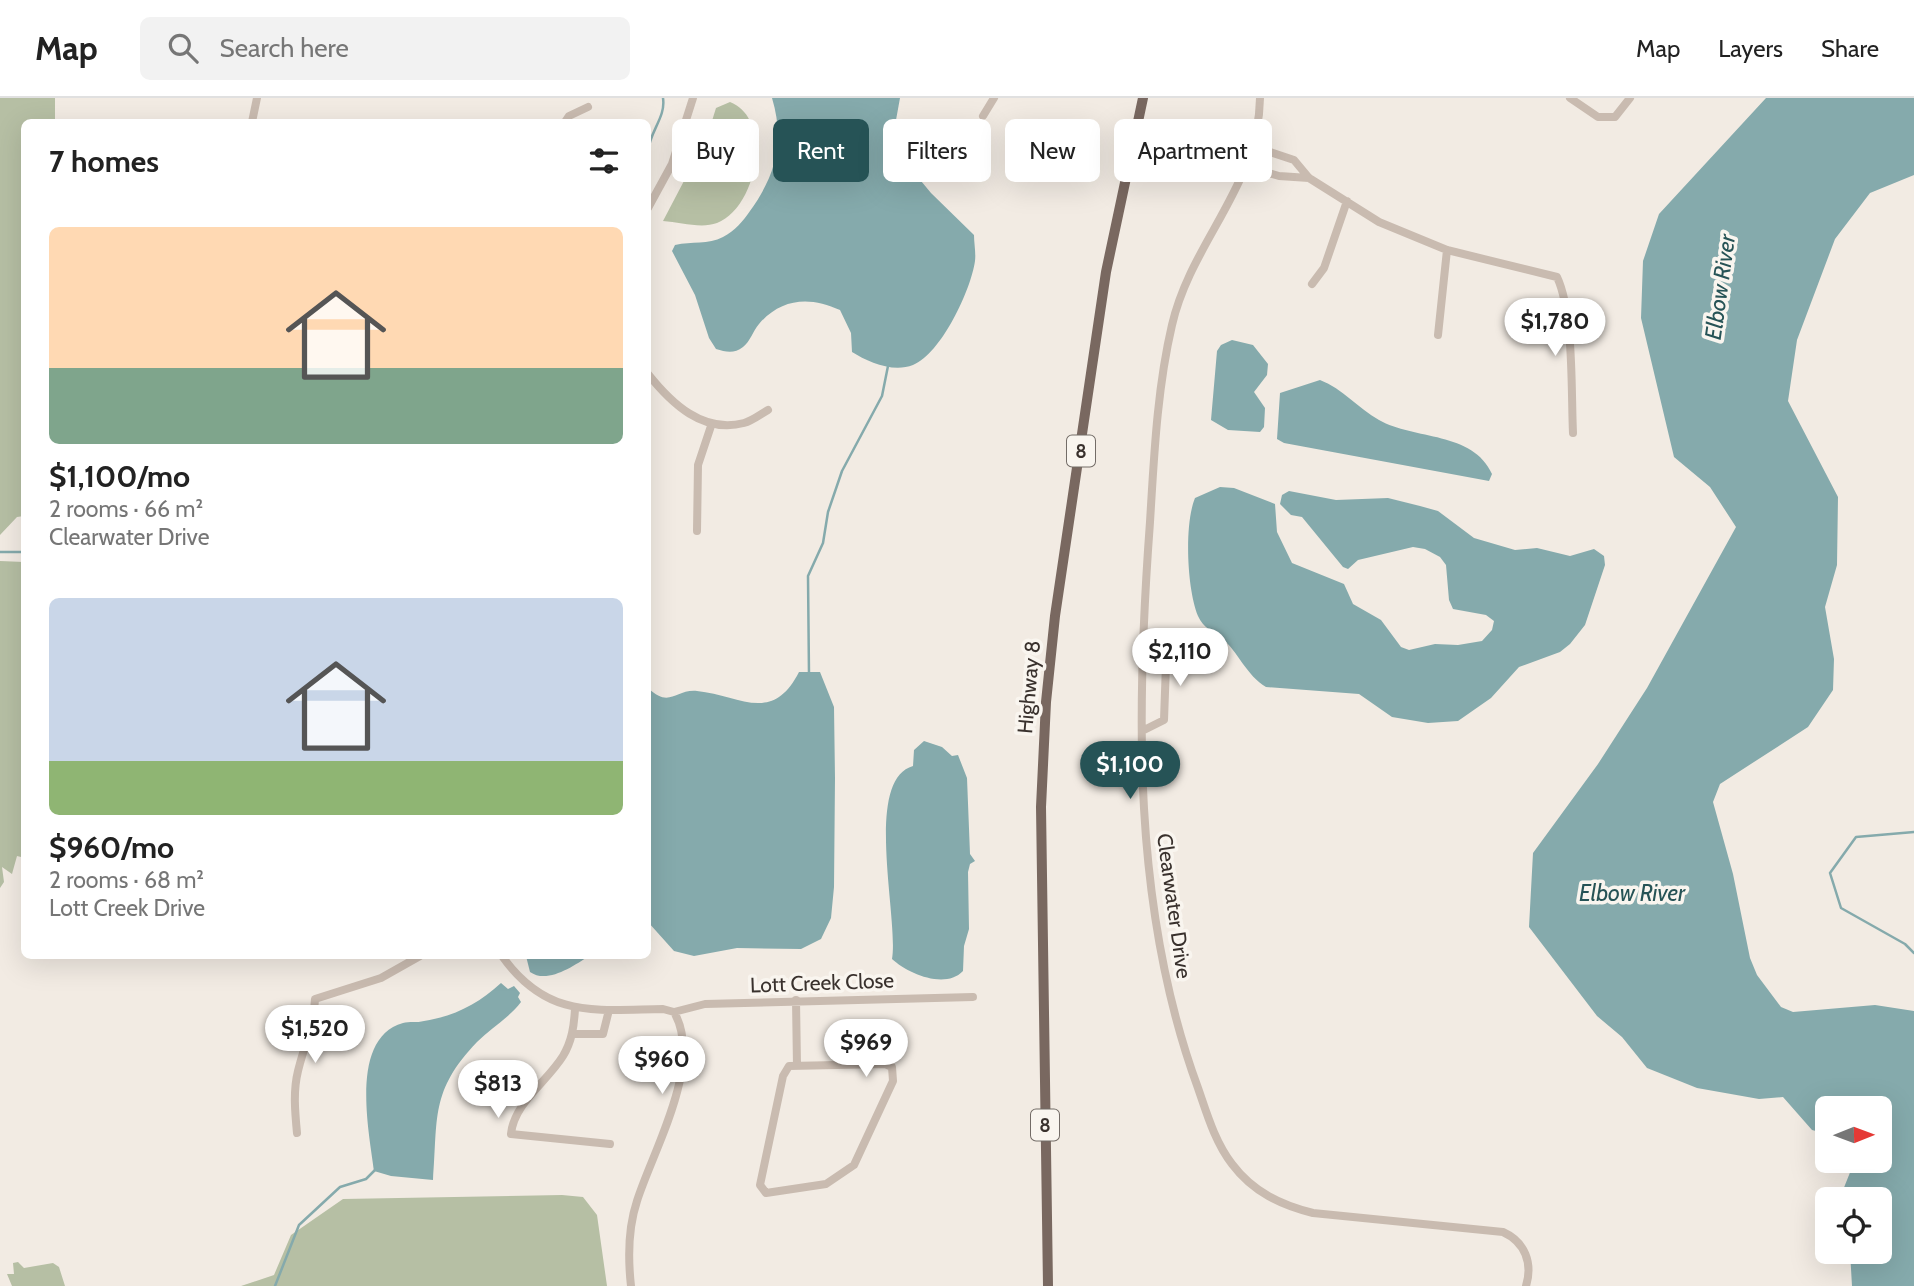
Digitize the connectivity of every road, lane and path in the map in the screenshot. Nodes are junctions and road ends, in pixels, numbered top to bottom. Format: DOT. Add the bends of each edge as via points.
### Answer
graph roads {
  1 [pos="257,98"];
  2 [pos="693,98"];
  3 [pos="994,98"];
  4 [pos="1143,98"];
  5 [pos="1260,98"];
  6 [pos="1570,98"];
  7 [pos="1630,98"];
  8 [pos="588,107"];
  9 [pos="983,116"];
  10 [pos="253,119"];
  11 [pos="567,119"];
  12 [pos="1258,119"];
  13 [pos="1272,152"];
  14 [pos="1272,174"];
  15 [pos="1309,178"];
  16 [pos="1240,182"];
  17 [pos="1347,201"];
  18 [pos="651,202"];
  19 [pos="1447,250"];
  20 [pos="1312,284"];
  21 [pos="1438,335"];
  22 [pos="651,378"];
  23 [pos="768,410"];
  24 [pos="712,423"];
  25 [pos="1573,433"];
  26 [pos="697,531"];
  27 [pos="1144,644"];
  28 [pos="1144,730"];
  29 [pos="415,959"];
  30 [pos="504,959"];
  31 [pos="973,997"];
  32 [pos="796,1000"];
  33 [pos="575,1009"];
  34 [pos="609,1010"];
  35 [pos="674,1012"];
  36 [pos="573,1034"];
  37 [pos="797,1066"];
  38 [pos="297,1133"];
  39 [pos="610,1144"];
  40 [pos="631,1286"];
  41 [pos="1048,1286"];
  42 [pos="1526,1286"];
  1 -- 10 [label="street"];
  2 -- 18 [label="street" via="672,164"];
  3 -- 9 [label="street"];
  4 -- 41 [label="main road, Highway 8 / 8" via="1106,272 1046,702 1041,807"];
  5 -- 12 [label="street, Clearwater Drive"];
  6 -- 7 [label="street" via="1598,117 1615,117"];
  8 -- 11 [label="street"];
  13 -- 15 [label="street" via="1289,157"];
  14 -- 15 [label="street"];
  15 -- 17 [label="street"];
  16 -- 27 [label="street, Clearwater Drive" via="1180,292 1172,324 1156,435"];
  17 -- 19 [label="street" via="1379,222"];
  17 -- 20 [label="street" via="1324,268"];
  19 -- 21 [label="street"];
  19 -- 25 [label="street" via="1557,277 1568,341"];
  22 -- 24 [label="street" via="688,414"];
  23 -- 24 [label="street" via="744,423"];
  24 -- 26 [label="street" via="698,465"];
  27 -- 28 [label="street, Clearwater Drive"];
  27 -- 28 [label="street" via="1164,656 1166,678 1164,720"];
  28 -- 42 [label="street, Clearwater Drive" via="1145,828 1167,987 1178,1035 1231,1164 1285,1206 1313,1213 1503,1232 1525,1250"];
  29 -- 38 [label="street" via="381,978 315,999 297,1073"];
  30 -- 33 [label="street" via="545,997"];
  31 -- 32 [label="street, Lott Creek Close"];
  32 -- 35 [label="street, Lott Creek Close" via="695,1004"];
  32 -- 37 [label="street"];
  33 -- 34 [label="street, Lott Creek Close"];
  33 -- 36 [label="street"];
  34 -- 35 [label="street, Lott Creek Close"];
  34 -- 36 [label="street" via="603,1034"];
  35 -- 40 [label="street" via="680,1023 680,1081 637,1202 630,1233"];
  36 -- 39 [label="street" via="554,1069 512,1123 511,1134"];
  37 -- 37 [label="street" via="885,1064 892,1067 893,1081 855,1165 826,1184 766,1193 760,1185 783,1076 789,1066"];
}
